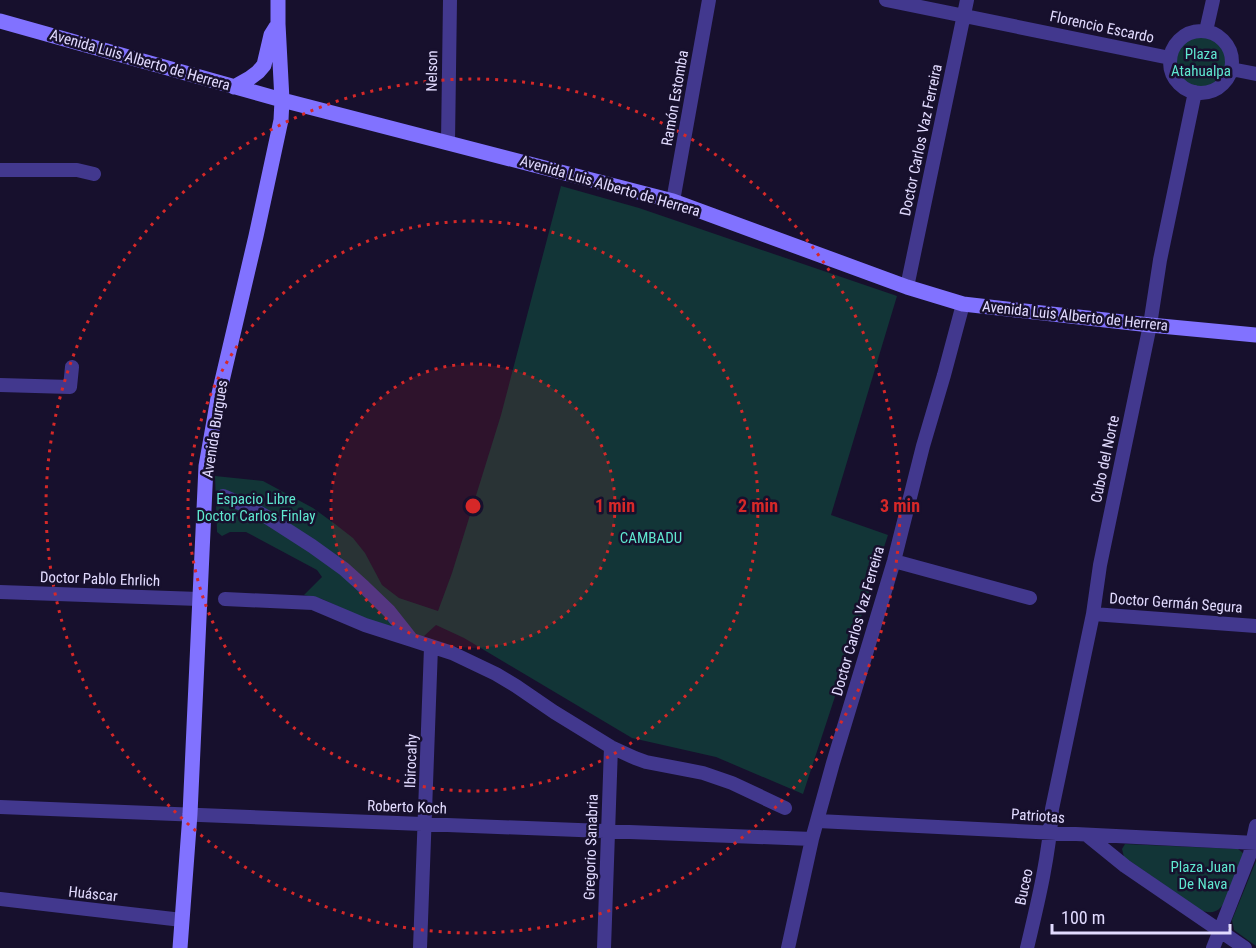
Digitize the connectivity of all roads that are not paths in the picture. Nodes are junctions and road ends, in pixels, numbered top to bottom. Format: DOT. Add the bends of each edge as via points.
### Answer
graph roads {
  1 [pos="278,0"];
  2 [pos="450,0"];
  3 [pos="709,0"];
  4 [pos="886,0"];
  5 [pos="967,0"];
  6 [pos="1213,0"];
  7 [pos="964,15"];
  8 [pos="0,21"];
  9 [pos="278,24"];
  10 [pos="1206,31"];
  11 [pos="1170,58"];
  12 [pos="1231,69"];
  13 [pos="1256,74"];
  14 [pos="234,87"];
  15 [pos="1195,92"];
  16 [pos="282,100"];
  17 [pos="448,142"];
  18 [pos="0,170"];
  19 [pos="94,174"];
  20 [pos="673,201"];
  21 [pos="907,287"];
  22 [pos="963,304"];
  23 [pos="1150,325"];
  24 [pos="1256,335"];
  25 [pos="72,367"];
  26 [pos="0,386"];
  27 [pos="223,496"];
  28 [pos="894,561"];
  29 [pos="0,592"];
  30 [pos="1030,598"];
  31 [pos="200,599"];
  32 [pos="225,599"];
  33 [pos="1093,614"];
  34 [pos="1256,626"];
  35 [pos="412,640"];
  36 [pos="431,647"];
  37 [pos="611,747"];
  38 [pos="0,807"];
  39 [pos="784,808"];
  40 [pos="190,814"];
  41 [pos="818,821"];
  42 [pos="425,824"];
  43 [pos="1256,826"];
  44 [pos="608,832"];
  45 [pos="1051,832"];
  46 [pos="1088,836"];
  47 [pos="812,839"];
  48 [pos="1254,843"];
  49 [pos="0,899"];
  50 [pos="182,920"];
  51 [pos="1220,931"];
  52 [pos="180,948"];
  53 [pos="420,948"];
  54 [pos="604,948"];
  55 [pos="788,948"];
  56 [pos="1027,948"];
  57 [pos="1213,948"];
  58 [pos="1245,948"];
  1 -- 9 [label="main road, Avenida Burgues"];
  2 -- 17 [label="street, Nelson"];
  3 -- 20 [label="street, Ramón Estomba"];
  4 -- 7 [label="street, Florencio Escardo"];
  5 -- 7 [label="street, Doctor Carlos Vaz Ferreira"];
  6 -- 10 [label="street"];
  7 -- 11 [label="street, Florencio Escardo"];
  7 -- 21 [label="street, Doctor Carlos Vaz Ferreira"];
  8 -- 14 [label="main road, Avenida Luis Alberto de Herrera"];
  9 -- 14 [label="main road, Avenida Burgues" via="264,64"];
  9 -- 16 [label="main road, Avenida Burgues"];
  10 -- 11 [label="street, Florencio Escardo" via="1185,36"];
  10 -- 12 [label="street" via="1222,38 1229,48"];
  11 -- 15 [label="street, Florencio Escardo" via="1175,79"];
  12 -- 13 [label="street"];
  12 -- 15 [label="street" via="1219,87"];
  14 -- 16 [label="main road, Avenida Luis Alberto de Herrera"];
  15 -- 23 [label="street, Cubo del Norte"];
  16 -- 17 [label="main road, Avenida Luis Alberto de Herrera"];
  16 -- 31 [label="main road, Avenida Burgues" via="281,120 209,447"];
  17 -- 20 [label="main road, Avenida Luis Alberto de Herrera"];
  18 -- 19 [label="street" via="76,170"];
  20 -- 21 [label="main road, Avenida Luis Alberto de Herrera"];
  21 -- 22 [label="main road, Avenida Luis Alberto de Herrera"];
  22 -- 23 [label="main road, Avenida Luis Alberto de Herrera"];
  22 -- 28 [label="street, Doctor Carlos Vaz Ferreira"];
  23 -- 24 [label="main road, Avenida Luis Alberto de Herrera"];
  23 -- 33 [label="street, Cubo del Norte"];
  25 -- 26 [label="street" via="70,387"];
  27 -- 35 [label="street" via="267,516 344,569 389,611"];
  28 -- 30 [label="street"];
  28 -- 41 [label="street, Doctor Carlos Vaz Ferreira"];
  29 -- 31 [label="street, Doctor Pablo Ehrlich"];
  31 -- 40 [label="main road, Avenida Burgues"];
  32 -- 35 [label="street" via="313,603"];
  33 -- 34 [label="street, Doctor Germán Segura"];
  33 -- 45 [label="street, Cubo del Norte" via="1052,809"];
  35 -- 36 [label="street"];
  36 -- 37 [label="street" via="496,674"];
  36 -- 42 [label="street, Ibirocahy"];
  37 -- 39 [label="street" via="646,762 732,783"];
  37 -- 44 [label="street, Gregorio Sanabria"];
  38 -- 40 [label="street, Roberto Koch"];
  40 -- 42 [label="street, Roberto Koch"];
  40 -- 50 [label="main road, Avenida Burgues"];
  41 -- 45 [label="street, Patriotas"];
  41 -- 47 [label="street, Doctor Carlos Vaz Ferreira"];
  42 -- 44 [label="street, Roberto Koch"];
  42 -- 53 [label="street, Ibirocahy"];
  43 -- 48 [label="street"];
  44 -- 47 [label="street, Roberto Koch"];
  44 -- 54 [label="street, Gregorio Sanabria"];
  45 -- 46 [label="street, Patriotas"];
  45 -- 56 [label="street, Buceo"];
  46 -- 48 [label="street, Patriotas"];
  46 -- 51 [label="street"];
  47 -- 55 [label="street, Doctor Carlos Vaz Ferreira"];
  48 -- 51 [label="street"];
  49 -- 50 [label="street, Huáscar"];
  50 -- 52 [label="main road, Avenida Burgues"];
  51 -- 57 [label="street"];
  51 -- 58 [label="street"];
}
